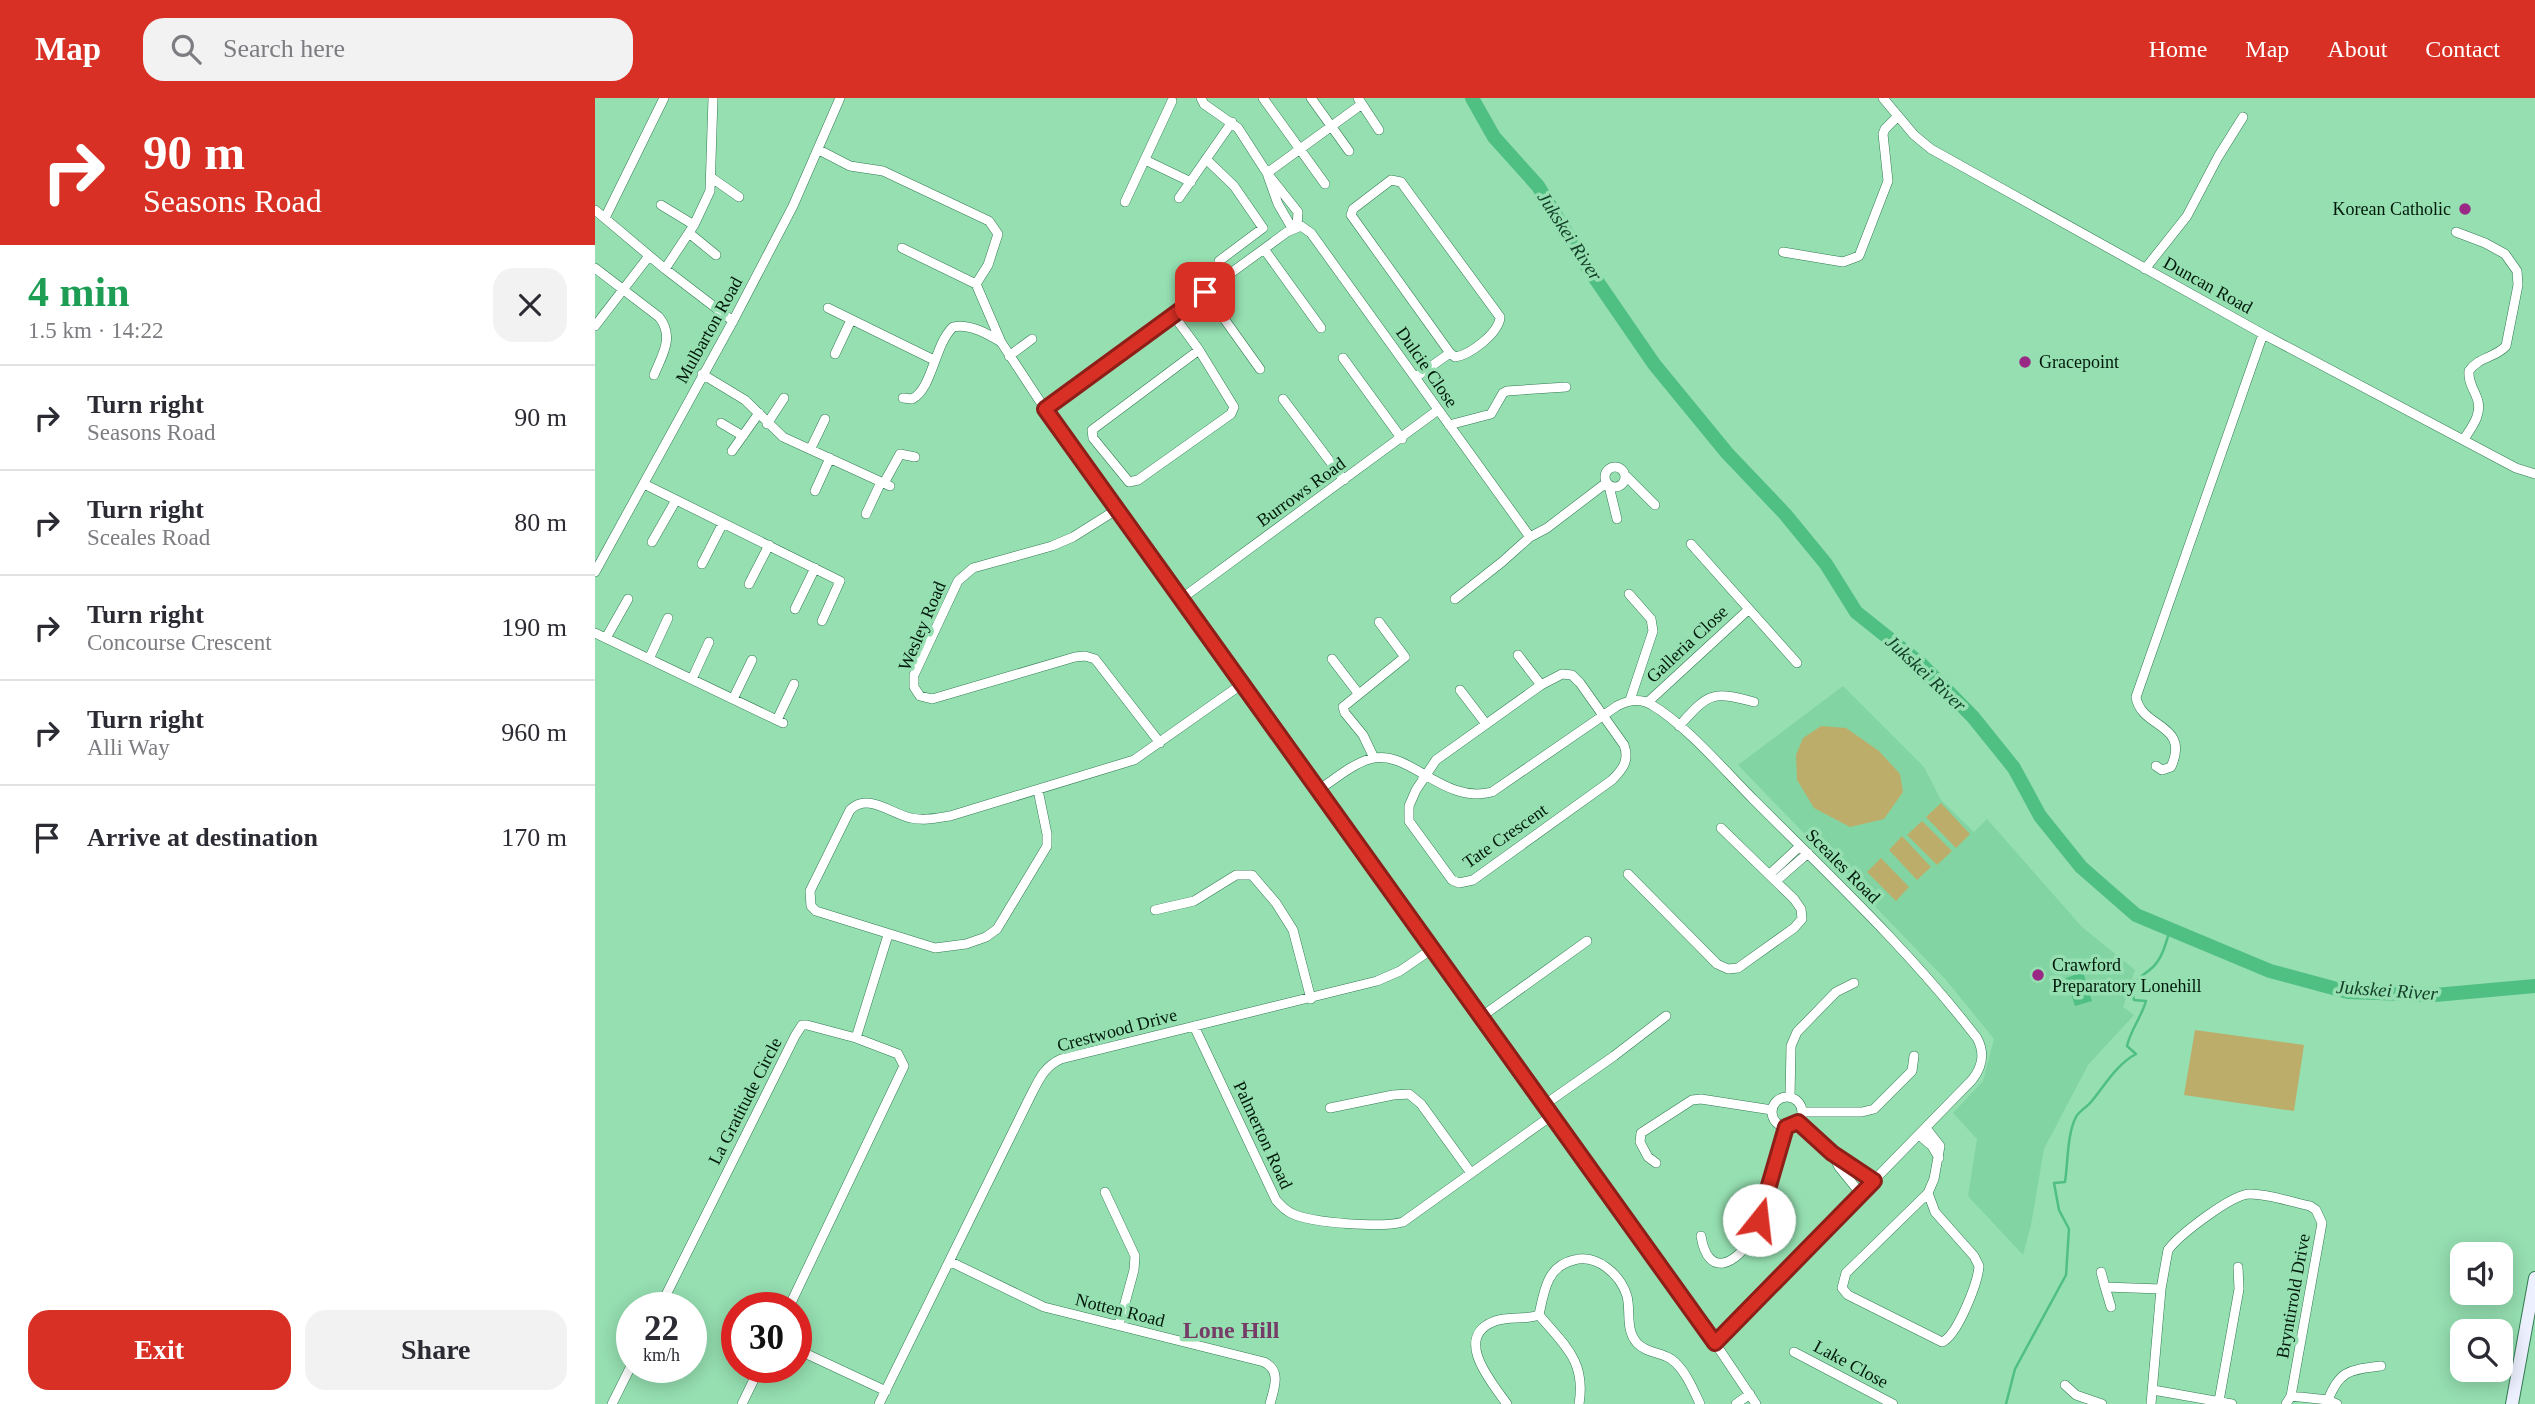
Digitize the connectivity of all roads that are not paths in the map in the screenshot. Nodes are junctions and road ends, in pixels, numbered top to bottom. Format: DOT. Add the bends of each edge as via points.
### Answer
graph roads {
  1 [pos="664,98"];
  2 [pos="713,98"];
  3 [pos="840,98"];
  4 [pos="1201,98"];
  5 [pos="1263,98"];
  6 [pos="1311,98"];
  7 [pos="1883,98"];
  8 [pos="1171,101"];
  9 [pos="1360,101"];
  10 [pos="1898,116"];
  11 [pos="2243,117"];
  12 [pos="1231,122"];
  13 [pos="1332,127"];
  14 [pos="1379,130"];
  15 [pos="819,150"];
  16 [pos="1301,150"];
  17 [pos="1349,151"];
  18 [pos="1206,159"];
  19 [pos="1145,160"];
  20 [pos="1267,173"];
  21 [pos="712,178"];
  22 [pos="1191,182"];
  23 [pos="1325,184"];
  24 [pos="739,197"];
  25 [pos="1179,198"];
  26 [pos="1125,202"];
  27 [pos="661,205"];
  28 [pos="595,210"];
  29 [pos="605,218"];
  30 [pos="1295,227"];
  31 [pos="691,229"];
  32 [pos="2456,232"];
  33 [pos="902,248"];
  34 [pos="1264,250"];
  35 [pos="1783,252"];
  36 [pos="716,255"];
  37 [pos="649,256"];
  38 [pos="1219,261"];
  39 [pos="595,268"];
  40 [pos="665,269"];
  41 [pos="2145,269"];
  42 [pos="976,284"];
  43 [pos="623,290"];
  44 [pos="1205,292"];
  45 [pos="828,308"];
  46 [pos="1174,316"];
  47 [pos="851,320"];
  48 [pos="733,321"];
  49 [pos="595,326"];
  50 [pos="1321,328"];
  51 [pos="2263,334"];
  52 [pos="1032,339"];
  53 [pos="1001,342"];
  54 [pos="1199,350"];
  55 [pos="1450,353"];
  56 [pos="835,354"];
  57 [pos="1009,356"];
  58 [pos="1343,358"];
  59 [pos="934,360"];
  60 [pos="1261,369"];
  61 [pos="702,374"];
  62 [pos="654,375"];
  63 [pos="1416,377"];
  64 [pos="1566,387"];
  65 [pos="784,398"];
  66 [pos="902,398"];
  67 [pos="1283,399"];
  68 [pos="1045,409"];
  69 [pos="1438,410"];
  70 [pos="759,413"];
  71 [pos="825,419"];
  72 [pos="720,423"];
  73 [pos="767,424"];
  74 [pos="1449,425"];
  75 [pos="743,436"];
  76 [pos="1402,439"];
  77 [pos="2463,439"];
  78 [pos="811,448"];
  79 [pos="733,451"];
  80 [pos="915,457"];
  81 [pos="830,458"];
  82 [pos="2535,474"];
  83 [pos="1625,475"];
  84 [pos="1344,480"];
  85 [pos="644,484"];
  86 [pos="885,484"];
  87 [pos="1608,484"];
  88 [pos="815,491"];
  89 [pos="676,500"];
  90 [pos="1655,506"];
  91 [pos="1117,510"];
  92 [pos="866,514"];
  93 [pos="1617,519"];
  94 [pos="723,523"];
  95 [pos="1530,537"];
  96 [pos="652,542"];
  97 [pos="1691,544"];
  98 [pos="769,545"];
  99 [pos="702,564"];
  100 [pos="815,568"];
  101 [pos="595,572"];
  102 [pos="749,584"];
  103 [pos="1629,594"];
  104 [pos="628,599"];
  105 [pos="1181,599"];
  106 [pos="1455,599"];
  107 [pos="795,609"];
  108 [pos="1748,610"];
  109 [pos="668,618"];
  110 [pos="822,621"];
  111 [pos="1379,622"];
  112 [pos="595,632"];
  113 [pos="606,638"];
  114 [pos="709,642"];
  115 [pos="1518,655"];
  116 [pos="649,659"];
  117 [pos="1332,659"];
  118 [pos="753,660"];
  119 [pos="1797,663"];
  120 [pos="692,679"];
  121 [pos="794,684"];
  122 [pos="1242,684"];
  123 [pos="1541,685"];
  124 [pos="1459,690"];
  125 [pos="1359,693"];
  126 [pos="733,699"];
  127 [pos="1630,700"];
  128 [pos="1647,702"];
  129 [pos="1754,702"];
  130 [pos="1604,717"];
  131 [pos="1486,724"];
  132 [pos="1679,726"];
  133 [pos="1160,743"];
  134 [pos="1374,758"];
  135 [pos="2156,766"];
  136 [pos="1426,777"];
  137 [pos="1038,790"];
  138 [pos="1318,790"];
  139 [pos="1721,828"];
  140 [pos="1800,846"];
  141 [pos="1808,853"];
  142 [pos="1628,874"];
  143 [pos="1773,878"];
  144 [pos="1155,910"];
  145 [pos="888,935"];
  146 [pos="1587,941"];
  147 [pos="1432,948"];
  148 [pos="1854,983"];
  149 [pos="1311,999"];
  150 [pos="1666,1016"];
  151 [pos="1481,1017"];
  152 [pos="1194,1026"];
  153 [pos="856,1038"];
  154 [pos="1914,1056"];
  155 [pos="1790,1097"];
  156 [pos="1544,1105"];
  157 [pos="1330,1108"];
  158 [pos="1772,1110"];
  159 [pos="1803,1112"];
  160 [pos="1551,1116"];
  161 [pos="1798,1122"];
  162 [pos="1786,1127"];
  163 [pos="1922,1132"];
  164 [pos="1832,1153"];
  165 [pos="1655,1163"];
  166 [pos="1471,1173"];
  167 [pos="1874,1181"];
  168 [pos="1105,1192"];
  169 [pos="1928,1193"];
  170 [pos="1861,1194"];
  171 [pos="1935,1212"];
  172 [pos="1908,1213"];
  173 [pos="1701,1236"];
  174 [pos="951,1262"];
  175 [pos="2238,1267"];
  176 [pos="2101,1272"];
  177 [pos="2535,1278"];
  178 [pos="2105,1287"];
  179 [pos="2161,1289"];
  180 [pos="668,1292"];
  181 [pos="796,1292"];
  182 [pos="2111,1307"];
  183 [pos="1539,1315"];
  184 [pos="1119,1325"];
  185 [pos="1715,1343"];
  186 [pos="1794,1352"];
  187 [pos="812,1356"];
  188 [pos="2381,1366"];
  189 [pos="622,1383"];
  190 [pos="752,1383"];
  191 [pos="2065,1385"];
  192 [pos="2153,1390"];
  193 [pos="886,1391"];
  194 [pos="2288,1400"];
  195 [pos="1754,1401"];
  196 [pos="2219,1401"];
  197 [pos="2333,1402"];
  198 [pos="612,1404"];
  199 [pos="742,1404"];
  200 [pos="879,1404"];
  201 [pos="1270,1404"];
  202 [pos="1507,1404"];
  203 [pos="1579,1404"];
  204 [pos="1700,1404"];
  205 [pos="1736,1404"];
  206 [pos="1892,1404"];
  207 [pos="2102,1404"];
  208 [pos="2151,1404"];
  209 [pos="2232,1404"];
  210 [pos="2512,1404"];
  1 -- 29 [label="street"];
  2 -- 21 [label="street"];
  3 -- 15 [label="street, Mulbarton Road"];
  4 -- 12 [label="street"];
  5 -- 16 [label="street"];
  6 -- 13 [label="street"];
  7 -- 10 [label="street, Duncan Road"];
  8 -- 19 [label="street"];
  9 -- 13 [label="street"];
  9 -- 14 [label="street"];
  10 -- 35 [label="street" via="1883,134 1888,181 1859,256 1843,262"];
  10 -- 41 [label="street, Duncan Road" via="1931,149"];
  11 -- 41 [label="street" via="2187,216"];
  12 -- 18 [label="street"];
  12 -- 20 [label="street"];
  13 -- 16 [label="street"];
  13 -- 17 [label="street"];
  15 -- 42 [label="street" via="850,166 883,171 989,221 998,234 997,242"];
  15 -- 48 [label="street, Mulbarton Road"];
  16 -- 20 [label="street"];
  16 -- 23 [label="street"];
  18 -- 22 [label="street"];
  18 -- 38 [label="street" via="1234,186 1263,228"];
  19 -- 22 [label="street"];
  19 -- 26 [label="street"];
  20 -- 30 [label="street" via="1278,204"];
  21 -- 24 [label="street"];
  21 -- 31 [label="street"];
  22 -- 25 [label="street"];
  27 -- 31 [label="street"];
  28 -- 29 [label="street"];
  29 -- 37 [label="street"];
  30 -- 34 [label="street"];
  30 -- 63 [label="street, Dulcie Close" via="1311,233"];
  31 -- 36 [label="street"];
  31 -- 40 [label="street"];
  32 -- 77 [label="street" via="2505,254 2519,279 2505,346 2469,371 2479,405"];
  33 -- 42 [label="street"];
  34 -- 44 [label="street"];
  34 -- 50 [label="street"];
  37 -- 40 [label="street"];
  37 -- 43 [label="street"];
  39 -- 43 [label="street"];
  40 -- 48 [label="street"];
  41 -- 51 [label="street, Duncan Road"];
  42 -- 53 [label="street"];
  43 -- 49 [label="street"];
  43 -- 62 [label="street" via="659,317 668,332"];
  44 -- 46 [label="street"];
  44 -- 60 [label="street"];
  45 -- 47 [label="street"];
  46 -- 54 [label="street"];
  46 -- 68 [label="street"];
  47 -- 56 [label="street"];
  47 -- 59 [label="street"];
  48 -- 61 [label="street, Mulbarton Road"];
  51 -- 77 [label="street, Duncan Road"];
  51 -- 135 [label="street" via="2136,697 2177,747 2171,767 2162,770"];
  52 -- 57 [label="street"];
  53 -- 57 [label="street"];
  53 -- 59 [label="street" via="955,326"];
  54 -- 54 [label="street" via="1234,410 1129,482 1093,438 1092,430"];
  55 -- 55 [label="street" via="1463,355 1497,328 1500,317 1401,182 1391,180 1353,209 1352,215"];
  55 -- 63 [label="street"];
  57 -- 68 [label="street"];
  58 -- 76 [label="street"];
  59 -- 66 [label="street" via="921,394"];
  61 -- 70 [label="street"];
  61 -- 85 [label="street, Mulbarton Road"];
  63 -- 69 [label="street, Dulcie Close"];
  64 -- 74 [label="street" via="1507,391 1491,414"];
  65 -- 73 [label="street"];
  67 -- 84 [label="street"];
  68 -- 91 [label="street"];
  69 -- 74 [label="street, Dulcie Close"];
  69 -- 76 [label="street, Burrows Road"];
  70 -- 73 [label="street"];
  70 -- 75 [label="street"];
  71 -- 78 [label="street"];
  72 -- 75 [label="street"];
  73 -- 78 [label="street" via="783,437"];
  74 -- 95 [label="street, Dulcie Close"];
  75 -- 79 [label="street"];
  76 -- 84 [label="street, Burrows Road"];
  77 -- 82 [label="street, Duncan Road"];
  78 -- 81 [label="street"];
  80 -- 86 [label="street" via="900,453"];
  81 -- 86 [label="street"];
  81 -- 88 [label="street"];
  83 -- 87 [label="street" via="1619,487"];
  83 -- 87 [label="street" via="1620,468 1611,468 1605,474"];
  83 -- 90 [label="street"];
  84 -- 105 [label="street, Burrows Road"];
  85 -- 89 [label="street"];
  85 -- 101 [label="street, Mulbarton Road"];
  86 -- 92 [label="street"];
  87 -- 93 [label="street"];
  87 -- 95 [label="street"];
  89 -- 94 [label="street"];
  89 -- 96 [label="street"];
  91 -- 105 [label="street"];
  91 -- 133 [label="street, Wesley Road" via="1052,546 965,573 914,675 914,687 920,696 932,699 1085,656 1095,659"];
  94 -- 98 [label="street"];
  94 -- 99 [label="street"];
  95 -- 106 [label="street"];
  97 -- 108 [label="street, Galleria Close"];
  98 -- 100 [label="street"];
  98 -- 102 [label="street"];
  100 -- 107 [label="street"];
  100 -- 110 [label="street" via="840,580"];
  103 -- 127 [label="street" via="1653,624"];
  104 -- 113 [label="street"];
  105 -- 122 [label="street"];
  108 -- 119 [label="street, Galleria Close"];
  108 -- 128 [label="street, Galleria Close"];
  109 -- 116 [label="street"];
  111 -- 125 [label="street" via="1405,657"];
  112 -- 113 [label="street"];
  113 -- 116 [label="street"];
  114 -- 120 [label="street"];
  115 -- 123 [label="street"];
  116 -- 120 [label="street"];
  117 -- 125 [label="street"];
  118 -- 126 [label="street"];
  120 -- 126 [label="street"];
  121 -- 126 [label="street" via="780,722"];
  122 -- 133 [label="street"];
  122 -- 138 [label="street"];
  123 -- 130 [label="street" via="1571,675"];
  123 -- 131 [label="street"];
  124 -- 131 [label="street"];
  125 -- 134 [label="street" via="1343,709"];
  127 -- 128 [label="street"];
  127 -- 130 [label="street"];
  128 -- 132 [label="street, Sceales Road"];
  129 -- 132 [label="street" via="1718,694 1702,701"];
  130 -- 136 [label="street" via="1492,792 1466,795"];
  130 -- 136 [label="street, Tate Crescent" via="1625,748 1623,768 1466,883 1449,877 1409,821 1409,806"];
  131 -- 136 [label="street" via="1437,760"];
  132 -- 140 [label="street, Sceales Road"];
  133 -- 137 [label="street" via="1134,760"];
  134 -- 136 [label="street" via="1390,759"];
  134 -- 138 [label="street"];
  137 -- 145 [label="street" via="1047,846 997,929 986,937 947,948"];
  137 -- 145 [label="street" via="926,820 870,802 855,805 809,900 816,911"];
  138 -- 147 [label="street"];
  139 -- 143 [label="street"];
  140 -- 141 [label="street, Sceales Road"];
  140 -- 143 [label="street"];
  141 -- 143 [label="street"];
  141 -- 163 [label="street, Sceales Road" via="1906,953 1981,1046 1977,1073"];
  142 -- 143 [label="street" via="1717,964 1728,969 1744,964 1800,923 1798,903"];
  144 -- 149 [label="street" via="1194,901 1236,875 1252,874 1293,930"];
  145 -- 153 [label="street"];
  146 -- 151 [label="street"];
  147 -- 149 [label="street, Crestwood Drive" via="1387,978"];
  147 -- 151 [label="street"];
  148 -- 155 [label="street" via="1836,992 1797,1032 1791,1046"];
  149 -- 152 [label="street, Crestwood Drive"];
  150 -- 156 [label="street"];
  151 -- 156 [label="street"];
  152 -- 166 [label="street, Palmerton Road" via="1276,1200 1291,1213 1393,1225 1419,1212"];
  152 -- 174 [label="street, Crestwood Drive" via="1061,1059 1044,1069"];
  153 -- 180 [label="street, La Gratitude Circle" via="807,1025 800,1028"];
  153 -- 181 [label="street, La Gratitude Circle" via="898,1054 904,1066"];
  154 -- 159 [label="street" via="1912,1071 1874,1109"];
  155 -- 158 [label="street" via="1778,1099"];
  155 -- 159 [label="street"];
  156 -- 160 [label="street"];
  157 -- 166 [label="street" via="1409,1094"];
  158 -- 162 [label="street" via="1774,1120"];
  158 -- 165 [label="street" via="1701,1099 1687,1102 1641,1133 1648,1157"];
  159 -- 161 [label="street"];
  160 -- 166 [label="street, Palmerton Road"];
  160 -- 185 [label="street"];
  161 -- 162 [label="street"];
  161 -- 164 [label="street"];
  162 -- 173 [label="street" via="1751,1239 1719,1265 1706,1254"];
  163 -- 167 [label="street, Sceales Road"];
  163 -- 169 [label="street" via="1939,1143"];
  164 -- 167 [label="street"];
  164 -- 170 [label="street"];
  167 -- 170 [label="street, Sceales Road"];
  168 -- 184 [label="street" via="1135,1256"];
  169 -- 171 [label="street"];
  169 -- 172 [label="street"];
  170 -- 185 [label="street, Sceales Road"];
  171 -- 172 [label="street"];
  171 -- 172 [label="street" via="1979,1266 1957,1325 1942,1342 1842,1288 1846,1273"];
  174 -- 184 [label="street, Notten Road" via="1031,1302"];
  174 -- 193 [label="street, Crestwood Drive"];
  175 -- 196 [label="street" via="2239,1289"];
  176 -- 178 [label="street"];
  177 -- 210 [label="main road"];
  178 -- 179 [label="street"];
  178 -- 182 [label="street"];
  179 -- 192 [label="street, Bryntirrold Drive"];
  179 -- 194 [label="street, Bryntirrold Drive" via="2170,1246 2236,1197 2256,1194 2316,1210 2322,1223"];
  183 -- 202 [label="street" via="1494,1322 1483,1328 1477,1339 1481,1366"];
  183 -- 203 [label="street" via="1579,1370"];
  183 -- 204 [label="street" via="1547,1281 1559,1266 1583,1258 1600,1262 1626,1294 1632,1336 1647,1350 1672,1360"];
  184 -- 201 [label="street, Notten Road" via="1264,1362 1275,1370"];
  185 -- 195 [label="street"];
  186 -- 206 [label="street, Lake Close"];
  187 -- 193 [label="street"];
  188 -- 197 [label="street" via="2347,1372 2334,1386"];
  189 -- 198 [label="street"];
  190 -- 199 [label="street"];
  191 -- 207 [label="street" via="2076,1395"];
  192 -- 196 [label="street"];
  192 -- 208 [label="street, Bryntirrold Drive"];
  193 -- 200 [label="street, Crestwood Drive"];
  194 -- 197 [label="street"];
  195 -- 205 [label="street"];
  196 -- 209 [label="street"];
}
